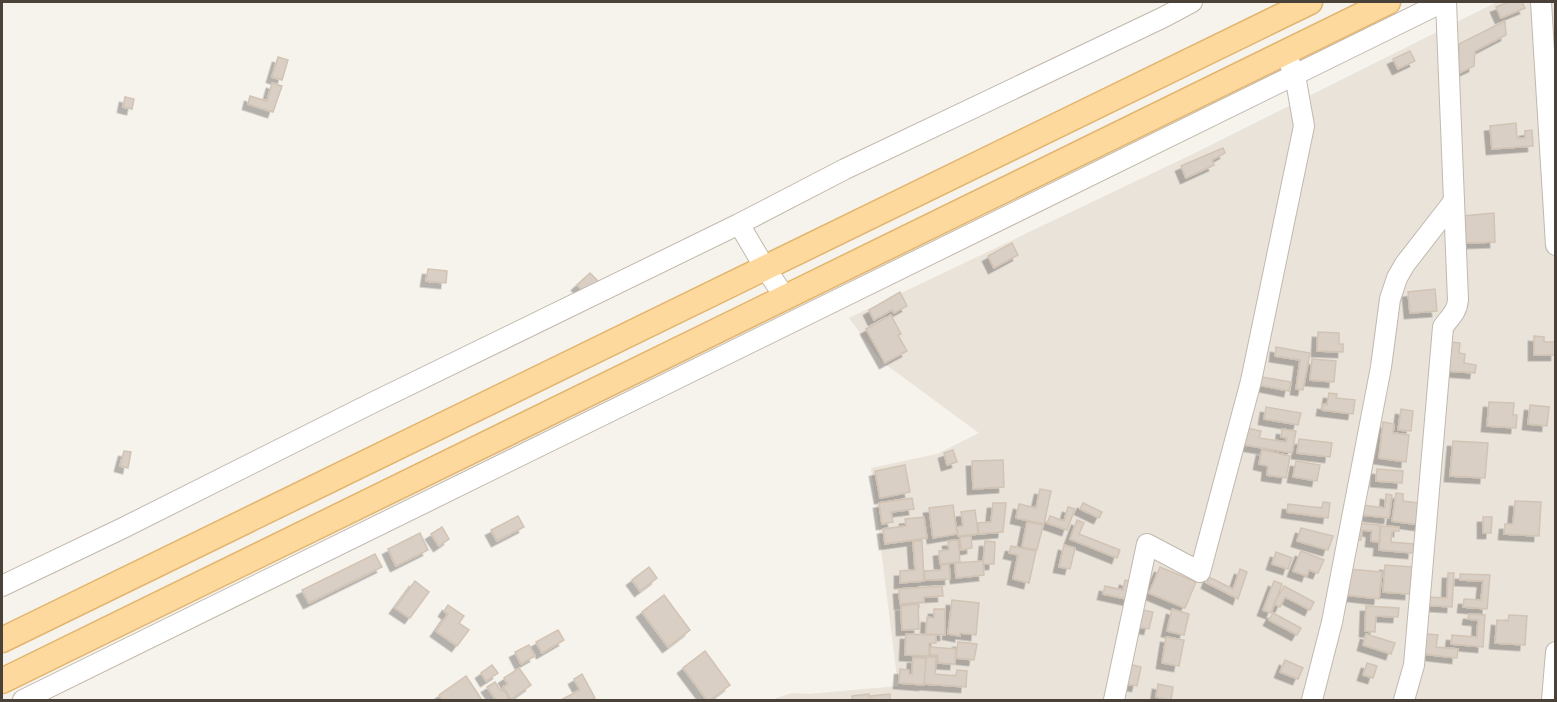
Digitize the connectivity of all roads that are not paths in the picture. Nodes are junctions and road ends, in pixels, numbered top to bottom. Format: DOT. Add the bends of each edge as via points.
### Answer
graph roads {
  1 [pos="1192,2"];
  2 [pos="1310,2"];
  3 [pos="1388,2"];
  4 [pos="1444,2"];
  5 [pos="1541,2"];
  6 [pos="1284,52"];
  7 [pos="1295,75"];
  8 [pos="1454,201"];
  9 [pos="739,224"];
  10 [pos="1556,245"];
  11 [pos="765,268"];
  12 [pos="785,297"];
  13 [pos="2,586"];
  14 [pos="2,640"];
  15 [pos="1556,652"];
  16 [pos="2,681"];
  17 [pos="23,700"];
  18 [pos="1114,700"];
  19 [pos="1312,700"];
  20 [pos="1404,700"];
  21 [pos="1552,700"];
  1 -- 9 [label="street"];
  2 -- 11 [label="main road"];
  3 -- 6 [label="main road"];
  4 -- 7 [label="street"];
  4 -- 8 [label="street"];
  5 -- 10 [label="street"];
  6 -- 7 [label="street"];
  6 -- 12 [label="main road"];
  7 -- 17 [label="street"];
  7 -- 18 [label="street" via="1304,126 1251,381 1200,572 1147,544"];
  8 -- 19 [label="street" via="1405,264 1390,299 1381,367 1332,622"];
  8 -- 20 [label="street" via="1458,308 1443,327 1414,665"];
  9 -- 11 [label="street"];
  9 -- 13 [label="street"];
  11 -- 12 [label="street"];
  11 -- 14 [label="main road"];
  12 -- 16 [label="main road"];
  15 -- 21 [label="street"];
}
